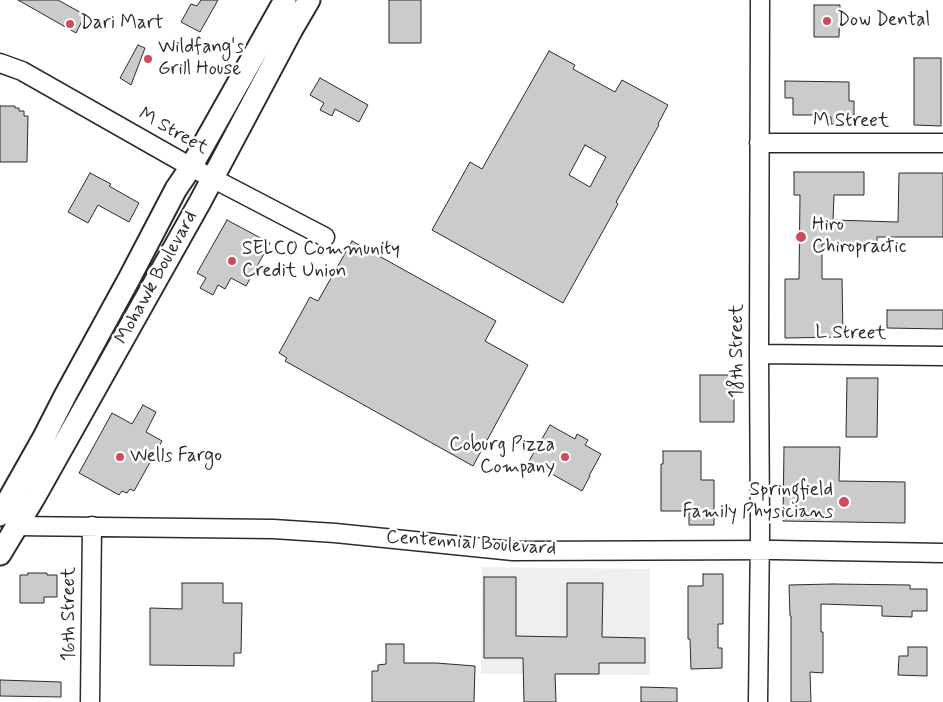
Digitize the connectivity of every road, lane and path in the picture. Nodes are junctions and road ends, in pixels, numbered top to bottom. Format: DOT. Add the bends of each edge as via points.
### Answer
graph roads {
  1 [pos="285,0"];
  2 [pos="309,0"];
  3 [pos="760,0"];
  4 [pos="0,63"];
  5 [pos="759,143"];
  6 [pos="943,143"];
  7 [pos="191,167"];
  8 [pos="213,178"];
  9 [pos="325,237"];
  10 [pos="759,354"];
  11 [pos="943,356"];
  12 [pos="5,522"];
  13 [pos="92,526"];
  14 [pos="759,551"];
  15 [pos="943,552"];
  16 [pos="0,554"];
  17 [pos="90,702"];
  18 [pos="758,702"];
  1 -- 7 [label="main road, Mohawk Boulevard"];
  2 -- 8 [label="main road, Mohawk Boulevard"];
  3 -- 5 [label="street, 18th Street"];
  4 -- 7 [label="street, M Street" via="22,71"];
  5 -- 6 [label="street, M Street"];
  5 -- 10 [label="street, 18th Street"];
  7 -- 8 [label="street, M Street"];
  7 -- 12 [label="main road, Mohawk Boulevard" via="176,189 66,394"];
  8 -- 9 [label="street, M Street"];
  8 -- 12 [label="main road, Mohawk Boulevard" via="35,496"];
  10 -- 11 [label="street, L Street"];
  10 -- 14 [label="street, 18th Street"];
  12 -- 13 [label="street, Centennial Boulevard"];
  12 -- 16 [label="main road, Mohawk Boulevard"];
  13 -- 14 [label="street, Centennial Boulevard" via="335,533 513,550"];
  13 -- 17 [label="street, 16th Street"];
  14 -- 15 [label="street, Centennial Boulevard"];
  14 -- 18 [label="street, 18th Street"];
}
